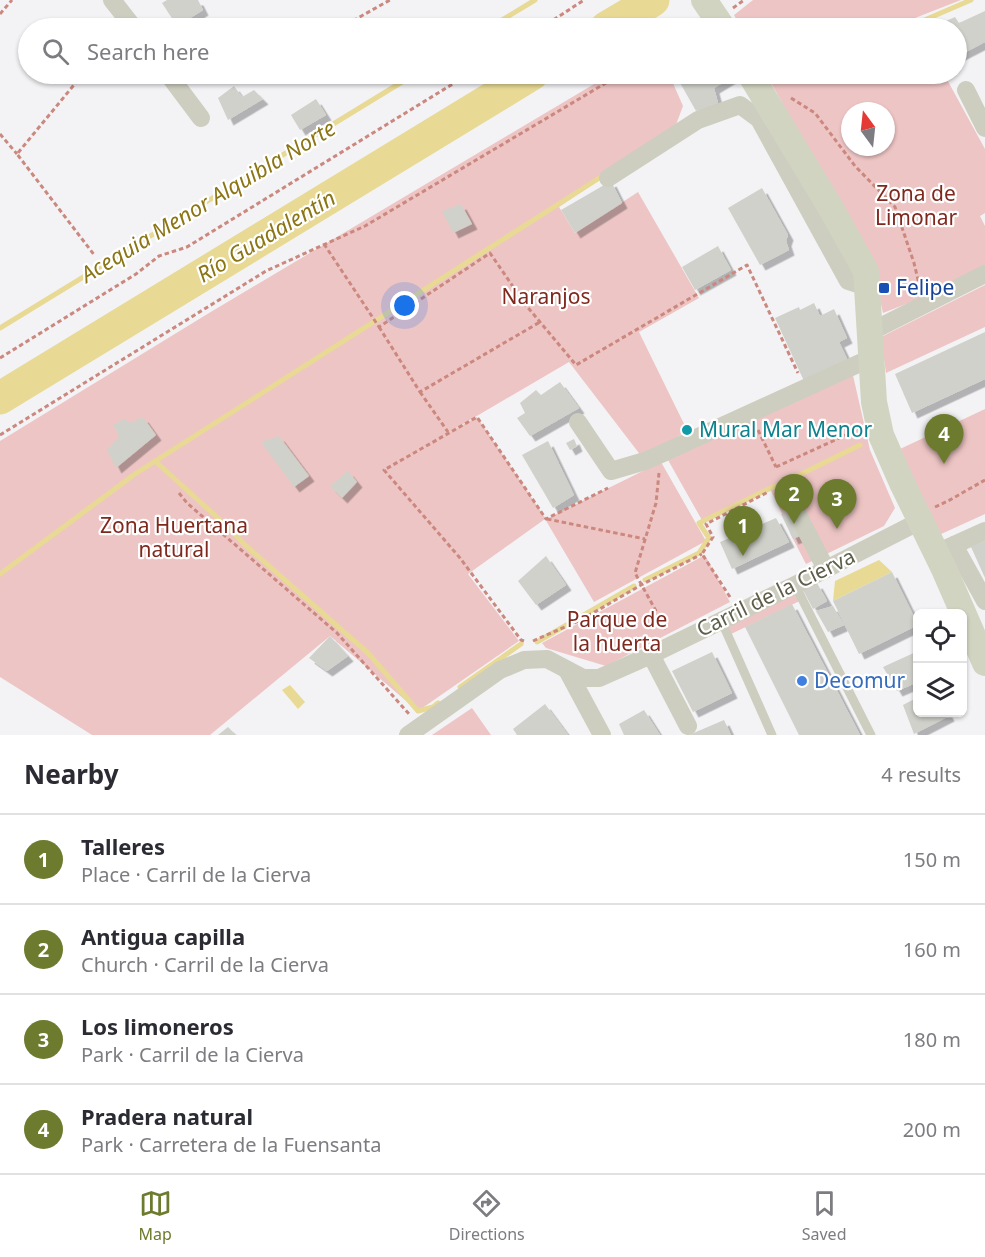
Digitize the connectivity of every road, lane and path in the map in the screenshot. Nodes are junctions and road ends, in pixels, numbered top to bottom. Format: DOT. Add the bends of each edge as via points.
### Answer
graph roads {
  1 [pos="12,0"];
  2 [pos="112,0"];
  3 [pos="390,0"];
  4 [pos="584,0"];
  5 [pos="704,0"];
  6 [pos="744,0"];
  7 [pos="0,14"];
  8 [pos="126,18"];
  9 [pos="358,18"];
  10 [pos="556,18"];
  11 [pos="728,18"];
  12 [pos="75,84"];
  13 [pos="176,84"];
  14 [pos="453,84"];
  15 [pos="604,84"];
  16 [pos="756,84"];
  17 [pos="966,90"];
  18 [pos="770,108"];
  19 [pos="201,118"];
  20 [pos="985,128"];
  21 [pos="0,134"];
  22 [pos="17,154"];
  23 [pos="608,178"];
  24 [pos="324,244"];
  25 [pos="95,256"];
  26 [pos="985,274"];
  27 [pos="867,287"];
  28 [pos="924,305"];
  29 [pos="540,322"];
  30 [pos="379,327"];
  31 [pos="870,332"];
  32 [pos="0,358"];
  33 [pos="871,358"];
  34 [pos="806,388"];
  35 [pos="420,392"];
  36 [pos="749,414"];
  37 [pos="878,421"];
  38 [pos="578,422"];
  39 [pos="449,433"];
  40 [pos="0,435"];
  41 [pos="661,454"];
  42 [pos="985,480"];
  43 [pos="609,488"];
  44 [pos="784,489"];
  45 [pos="179,493"];
  46 [pos="919,518"];
  47 [pos="546,519"];
  48 [pos="985,531"];
  49 [pos="645,539"];
  50 [pos="945,549"];
  51 [pos="702,554"];
  52 [pos="826,569"];
  53 [pos="641,585"];
  54 [pos="795,585"];
  55 [pos="985,601"];
  56 [pos="739,611"];
  57 [pos="721,620"];
  58 [pos="675,643"];
  59 [pos="651,655"];
  60 [pos="985,663"];
  61 [pos="567,670"];
  62 [pos="688,726"];
  63 [pos="414,731"];
  64 [pos="602,735"];
  65 [pos="772,735"];
  66 [pos="871,735"];
  1 -- 7 [label="path"];
  2 -- 8 [label="street"];
  3 -- 9 [label="path"];
  4 -- 10 [label="path"];
  5 -- 11 [label="main road, bridge"];
  6 -- 11 [label="path"];
  12 -- 22 [label="path"];
  13 -- 19 [label="street"];
  14 -- 32 [label="path" via="187,248 159,256"];
  15 -- 24 [label="path" via="365,226"];
  16 -- 18 [label="main road"];
  17 -- 20 [label="street"];
  18 -- 27 [label="main road" via="866,271"];
  18 -- 28 [label="path" via="790,98 815,113 855,166 895,207"];
  21 -- 22 [label="path"];
  22 -- 25 [label="path"];
  23 -- 27 [label="street" via="698,120 740,105 759,118 848,281"];
  24 -- 30 [label="path"];
  24 -- 40 [label="path" via="266,271"];
  26 -- 28 [label="street"];
  27 -- 31 [label="main road"];
  28 -- 31 [label="street"];
  29 -- 30 [label="path" via="489,253"];
  29 -- 34 [label="path" via="576,365 747,265"];
  29 -- 35 [label="path"];
  30 -- 35 [label="path"];
  31 -- 33 [label="main road"];
  33 -- 34 [label="street"];
  33 -- 37 [label="main road"];
  34 -- 36 [label="street"];
  35 -- 39 [label="path"];
  36 -- 37 [label="path" via="776,467"];
  36 -- 41 [label="street"];
  37 -- 46 [label="main road"];
  38 -- 41 [label="street" via="611,471"];
  39 -- 47 [label="path" via="477,417"];
  39 -- 53 [label="path" via="384,470 460,558 521,640 529,643 581,620"];
  41 -- 49 [label="path" via="656,503"];
  42 -- 46 [label="path"];
  43 -- 47 [label="path"];
  44 -- 51 [label="path" via="783,484 706,524 713,537"];
  44 -- 52 [label="street"];
  45 -- 63 [label="path" via="337,633"];
  46 -- 50 [label="main road"];
  46 -- 52 [label="street, Carril de la Cierva"];
  47 -- 49 [label="path"];
  48 -- 50 [label="street"];
  49 -- 53 [label="path" via="635,573"];
  50 -- 55 [label="street"];
  50 -- 60 [label="main road"];
  51 -- 53 [label="path"];
  51 -- 56 [label="path"];
  52 -- 54 [label="street, Carril de la Cierva"];
  53 -- 58 [label="path"];
  54 -- 56 [label="street, Carril de la Cierva"];
  54 -- 66 [label="lane"];
  56 -- 57 [label="street, Carril de la Cierva"];
  57 -- 58 [label="street, Carril de la Cierva"];
  57 -- 65 [label="lane"];
  58 -- 59 [label="street, Carril de la Cierva"];
  59 -- 61 [label="street, Carril de la Cierva" via="599,678 583,678"];
  59 -- 62 [label="street"];
  61 -- 63 [label="street, Carril de la Cierva" via="547,659 524,660 500,670"];
  61 -- 64 [label="street"];
}
